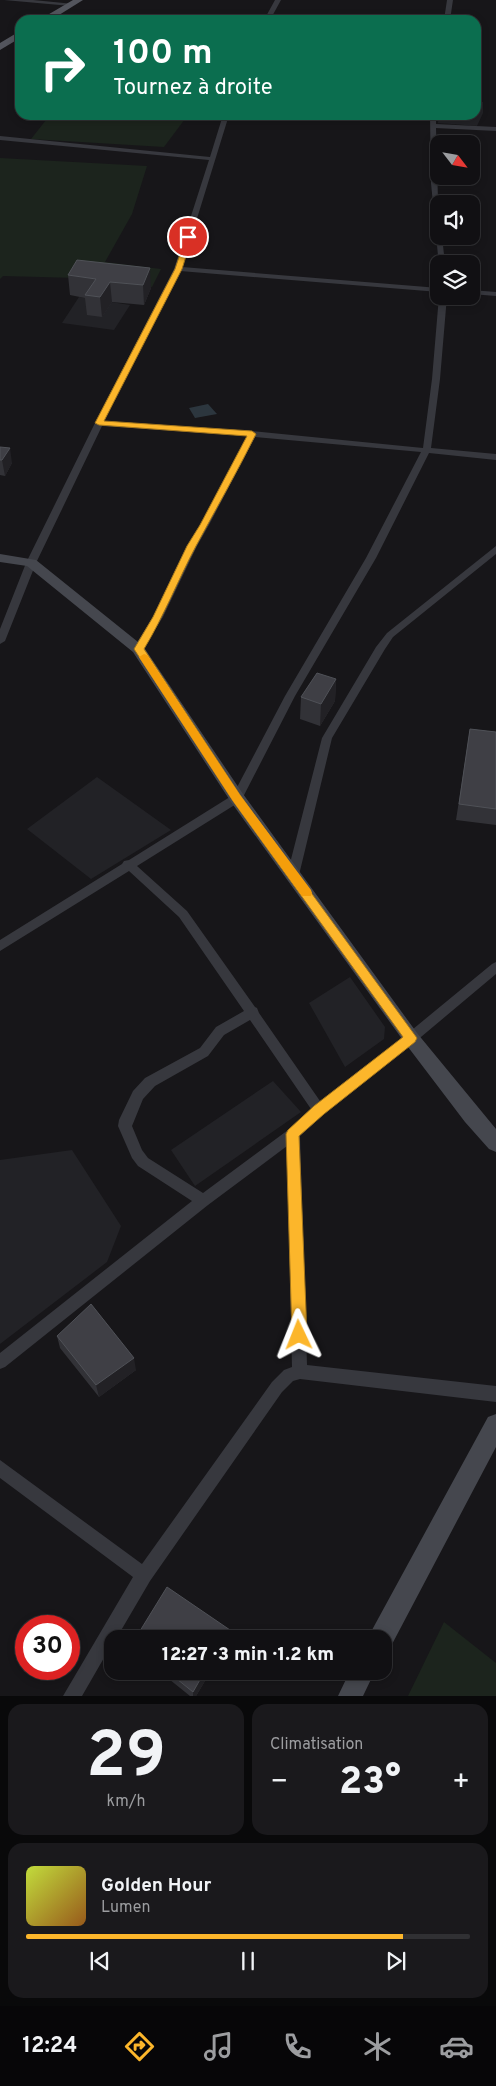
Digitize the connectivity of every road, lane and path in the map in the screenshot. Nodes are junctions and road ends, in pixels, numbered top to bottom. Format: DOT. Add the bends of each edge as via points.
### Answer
graph roads {
  1 [pos="7,0"];
  2 [pos="278,0"];
  3 [pos="450,0"];
  4 [pos="75,2"];
  5 [pos="55,15"];
  6 [pos="270,15"];
  7 [pos="448,15"];
  8 [pos="15,37"];
  9 [pos="0,47"];
  10 [pos="225,120"];
  11 [pos="433,120"];
  12 [pos="432,126"];
  13 [pos="496,129"];
  14 [pos="0,138"];
  15 [pos="213,159"];
  16 [pos="440,255"];
  17 [pos="178,269"];
  18 [pos="430,289"];
  19 [pos="480,293"];
  20 [pos="496,294"];
  21 [pos="442,305"];
  22 [pos="99,423"];
  23 [pos="252,434"];
  24 [pos="427,449"];
  25 [pos="496,456"];
  26 [pos="496,549"];
  27 [pos="0,558"];
  28 [pos="31,563"];
  29 [pos="0,641"];
  30 [pos="138,649"];
  31 [pos="236,798"];
  32 [pos="128,864"];
  33 [pos="293,875"];
  34 [pos="0,946"];
  35 [pos="496,967"];
  36 [pos="253,1012"];
  37 [pos="411,1038"];
  38 [pos="319,1110"];
  39 [pos="293,1134"];
  40 [pos="496,1143"];
  41 [pos="203,1201"];
  42 [pos="0,1362"];
  43 [pos="300,1372"];
  44 [pos="496,1394"];
  45 [pos="496,1425"];
  46 [pos="0,1468"];
  47 [pos="144,1575"];
  48 [pos="386,1630"];
  49 [pos="358,1680"];
  50 [pos="72,1696"];
  51 [pos="350,1696"];
  1 -- 4 [label="street"];
  2 -- 6 [label="street"];
  3 -- 7 [label="street"];
  4 -- 5 [label="main road"];
  8 -- 9 [label="main road"];
  10 -- 15 [label="street"];
  11 -- 12 [label="street"];
  12 -- 13 [label="street"];
  12 -- 16 [label="street"];
  14 -- 15 [label="street"];
  15 -- 17 [label="street"];
  17 -- 18 [label="street"];
  17 -- 22 [label="street"];
  19 -- 20 [label="street"];
  21 -- 24 [label="street"];
  22 -- 23 [label="street"];
  22 -- 28 [label="street"];
  23 -- 24 [label="street"];
  23 -- 30 [label="street" via="158,617"];
  24 -- 25 [label="street"];
  24 -- 31 [label="street" via="371,558 290,696"];
  26 -- 33 [label="street" via="390,635 381,647 327,738"];
  27 -- 28 [label="street"];
  28 -- 29 [label="street"];
  28 -- 30 [label="street"];
  30 -- 31 [label="street"];
  31 -- 32 [label="street"];
  31 -- 33 [label="street"];
  32 -- 34 [label="street"];
  32 -- 36 [label="street" via="183,914"];
  33 -- 37 [label="street"];
  35 -- 37 [label="street"];
  36 -- 38 [label="street"];
  36 -- 41 [label="street" via="220,1031 204,1052 150,1082 138,1095 126,1120 127,1132 143,1162"];
  37 -- 38 [label="street"];
  37 -- 40 [label="street"];
  38 -- 39 [label="street"];
  39 -- 41 [label="street"];
  39 -- 43 [label="street"];
  41 -- 42 [label="street"];
  43 -- 44 [label="street"];
  43 -- 47 [label="street" via="288,1375 277,1386"];
  45 -- 48 [label="street"];
  46 -- 47 [label="street"];
  47 -- 50 [label="street"];
  49 -- 51 [label="street"];
}
